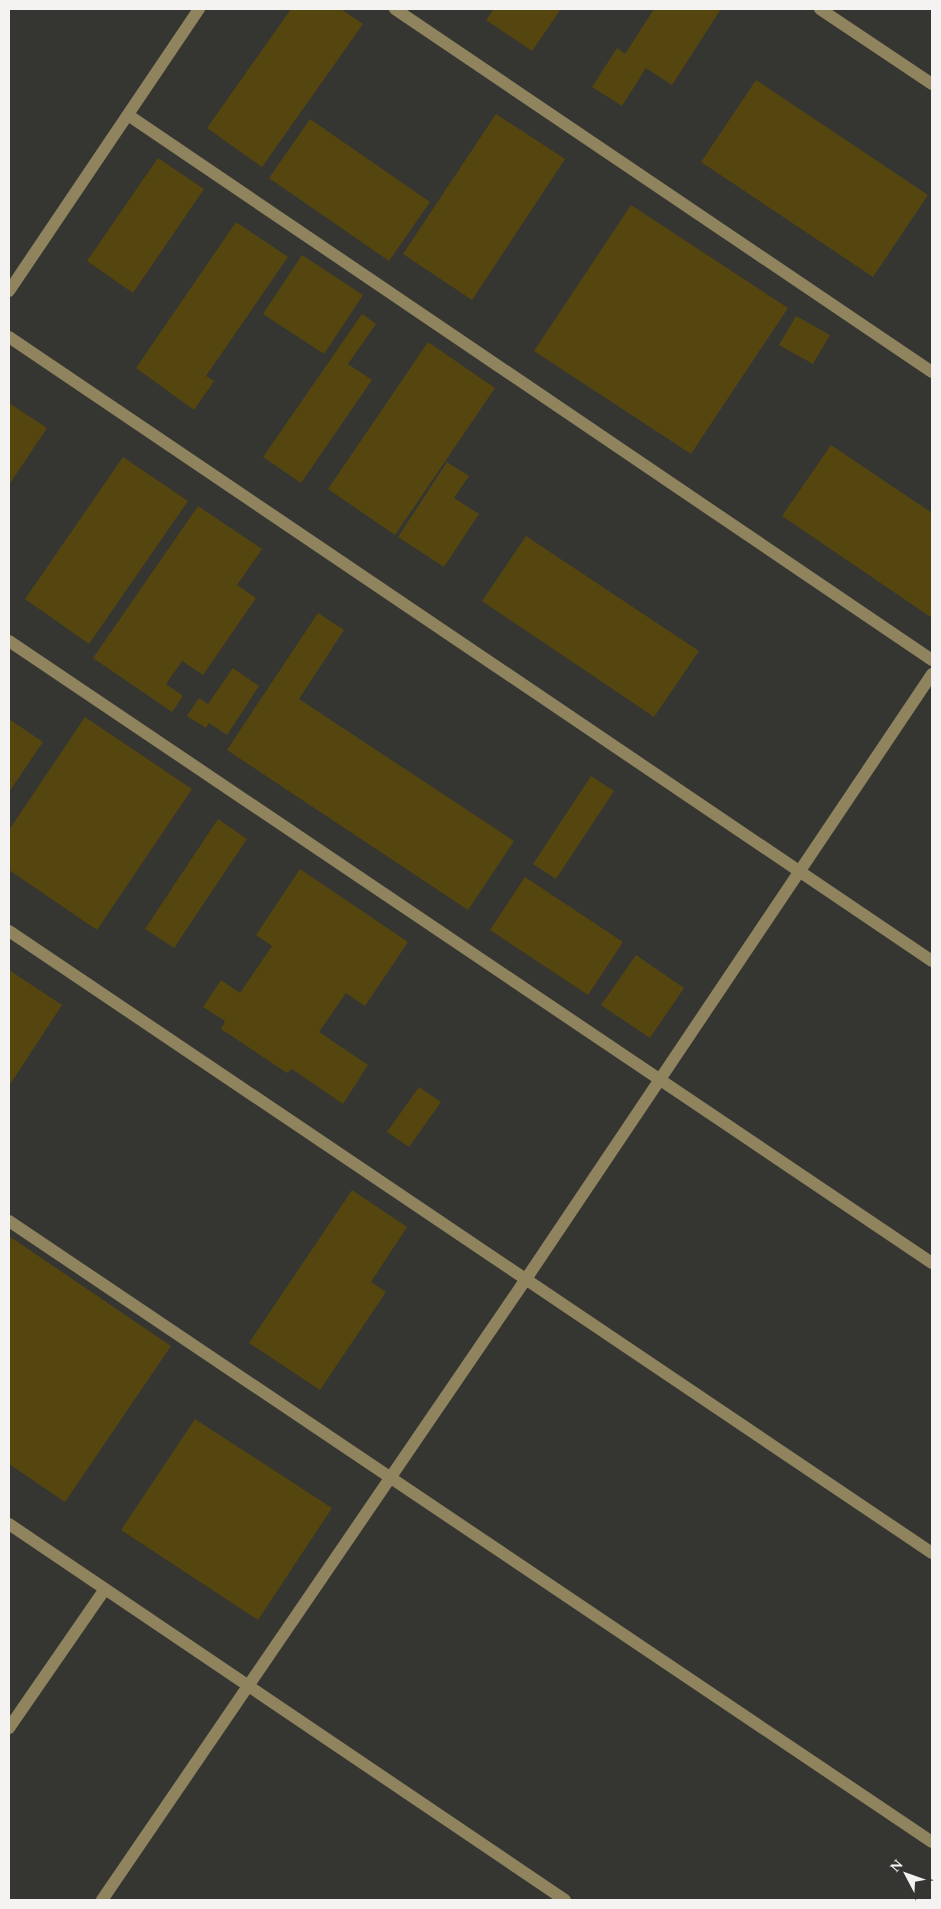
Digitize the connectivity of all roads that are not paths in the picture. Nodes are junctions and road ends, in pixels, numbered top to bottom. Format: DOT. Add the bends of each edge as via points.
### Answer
graph roads {
  1 [pos="199,9"];
  2 [pos="395,9"];
  3 [pos="820,9"];
  4 [pos="932,84"];
  5 [pos="128,115"];
  6 [pos="9,291"];
  7 [pos="9,337"];
  8 [pos="932,372"];
  9 [pos="9,641"];
  10 [pos="932,660"];
  11 [pos="932,674"];
  12 [pos="799,871"];
  13 [pos="9,931"];
  14 [pos="932,961"];
  15 [pos="660,1079"];
  16 [pos="9,1221"];
  17 [pos="932,1263"];
  18 [pos="526,1280"];
  19 [pos="391,1479"];
  20 [pos="9,1524"];
  21 [pos="932,1553"];
  22 [pos="105,1590"];
  23 [pos="248,1687"];
  24 [pos="9,1728"];
  25 [pos="932,1842"];
  26 [pos="102,1900"];
  27 [pos="565,1900"];
  1 -- 5 [label="street"];
  2 -- 8 [label="street"];
  3 -- 4 [label="street"];
  5 -- 6 [label="street"];
  5 -- 10 [label="street"];
  7 -- 12 [label="street"];
  9 -- 15 [label="street"];
  11 -- 12 [label="street"];
  12 -- 14 [label="street"];
  12 -- 15 [label="street"];
  13 -- 18 [label="street"];
  15 -- 17 [label="street"];
  15 -- 18 [label="street"];
  16 -- 19 [label="street"];
  18 -- 19 [label="street"];
  18 -- 21 [label="street"];
  19 -- 23 [label="street"];
  19 -- 25 [label="street"];
  20 -- 22 [label="street"];
  22 -- 23 [label="street"];
  22 -- 24 [label="street"];
  23 -- 26 [label="street"];
  23 -- 27 [label="street"];
}
